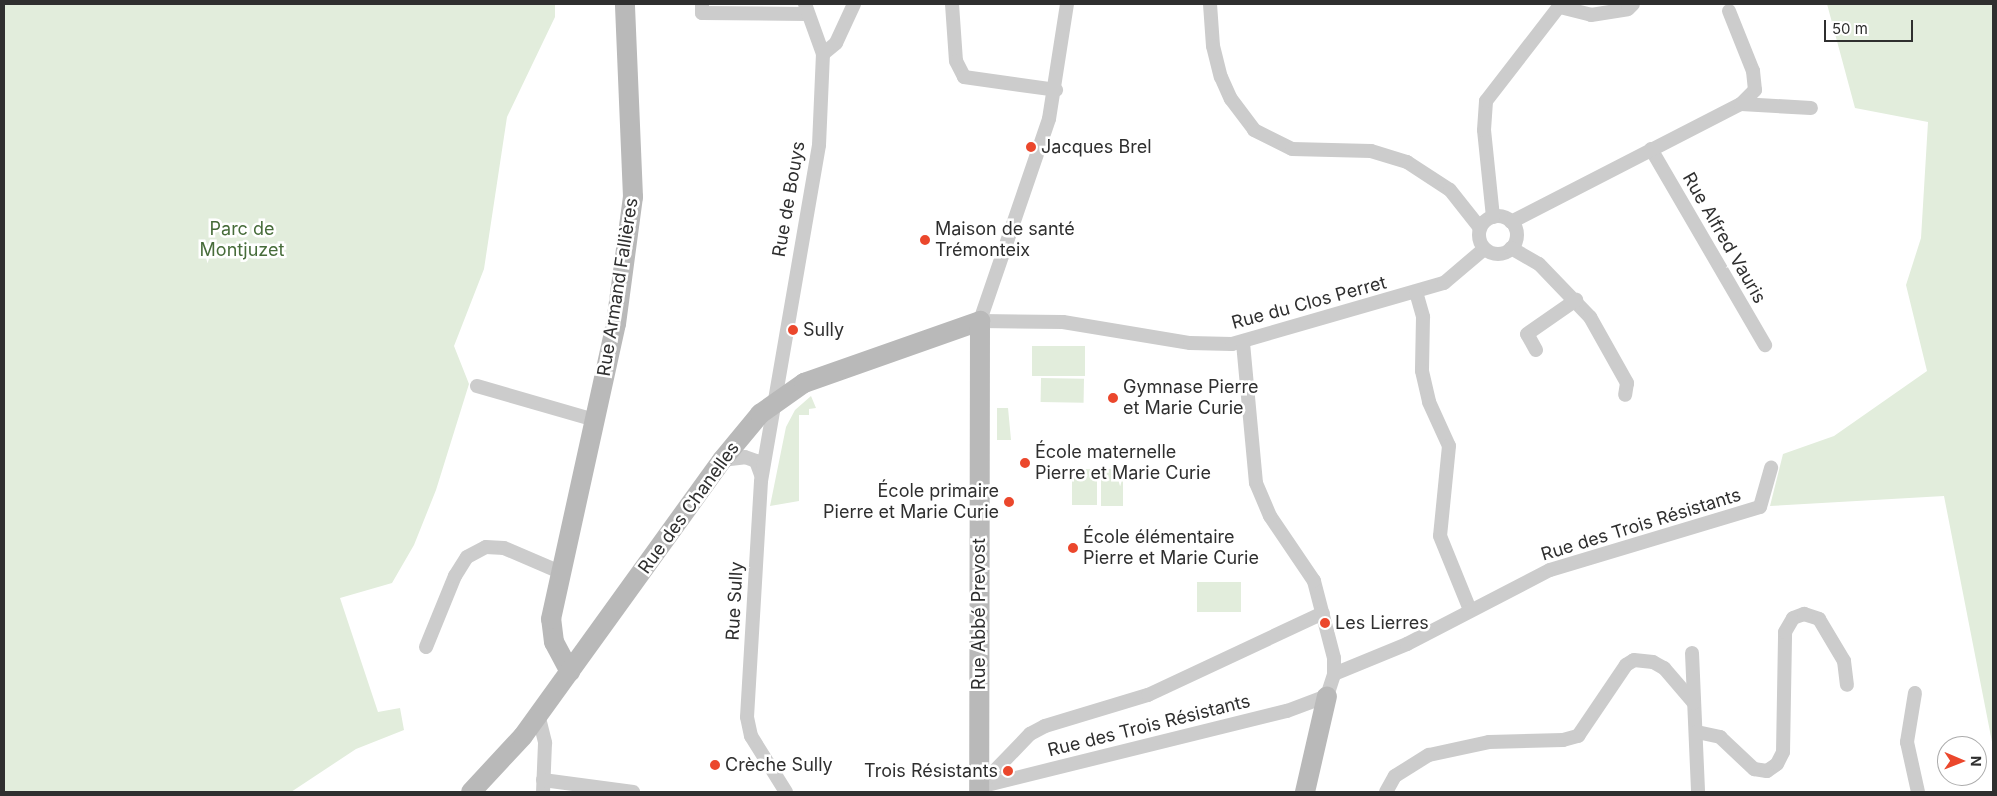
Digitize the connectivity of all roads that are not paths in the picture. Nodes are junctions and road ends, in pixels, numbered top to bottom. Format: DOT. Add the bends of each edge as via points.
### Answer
graph roads {
  1 [pos="625,4"];
  2 [pos="702,4"];
  3 [pos="854,4"];
  4 [pos="952,4"];
  5 [pos="1066,4"];
  6 [pos="1210,4"];
  7 [pos="1633,4"];
  8 [pos="1560,5"];
  9 [pos="806,9"];
  10 [pos="1729,11"];
  11 [pos="823,54"];
  12 [pos="1056,90"];
  13 [pos="1741,104"];
  14 [pos="1811,108"];
  15 [pos="1651,149"];
  16 [pos="1493,217"];
  17 [pos="1511,222"];
  18 [pos="1480,228"];
  19 [pos="1511,248"];
  20 [pos="1484,249"];
  21 [pos="1416,292"];
  22 [pos="1576,300"];
  23 [pos="980,321"];
  24 [pos="1243,342"];
  25 [pos="1765,345"];
  26 [pos="1536,350"];
  27 [pos="477,386"];
  28 [pos="1625,395"];
  29 [pos="775,402"];
  30 [pos="595,420"];
  31 [pos="722,460"];
  32 [pos="1771,468"];
  33 [pos="761,475"];
  34 [pos="560,572"];
  35 [pos="1470,610"];
  36 [pos="1323,613"];
  37 [pos="426,647"];
  38 [pos="1692,653"];
  39 [pos="570,672"];
  40 [pos="1334,674"];
  41 [pos="1847,685"];
  42 [pos="1916,693"];
  43 [pos="1327,696"];
  44 [pos="1694,703"];
  45 [pos="538,714"];
  46 [pos="1697,732"];
  47 [pos="543,786"];
  48 [pos="979,790"];
  49 [pos="471,792"];
  50 [pos="633,792"];
  51 [pos="786,792"];
  52 [pos="1305,792"];
  53 [pos="1386,792"];
  54 [pos="1698,792"];
  55 [pos="1918,792"];
  1 -- 30 [label="street, Rue Armand Fallières" via="633,197 616,324"];
  2 -- 9 [label="street" via="702,13"];
  3 -- 11 [label="street" via="836,43"];
  4 -- 12 [label="street" via="956,60 964,77"];
  5 -- 12 [label="street"];
  6 -- 18 [label="street" via="1213,46 1222,77 1231,99 1254,130 1292,149 1372,151 1407,162 1450,190"];
  7 -- 8 [label="street" via="1628,8 1591,15"];
  8 -- 16 [label="street" via="1486,102 1484,130"];
  9 -- 11 [label="street, Rue de Bouys"];
  10 -- 13 [label="street" via="1753,71 1755,90"];
  11 -- 29 [label="street, Rue de Bouys" via="819,145"];
  12 -- 23 [label="street"];
  13 -- 14 [label="street"];
  13 -- 15 [label="street"];
  15 -- 17 [label="street"];
  15 -- 25 [label="street, Rue Alfred Vauris"];
  16 -- 17 [label="street"];
  16 -- 18 [label="street"];
  17 -- 19 [label="street" via="1516,238"];
  18 -- 20 [label="street" via="1479,239"];
  19 -- 20 [label="street" via="1501,254"];
  19 -- 22 [label="street" via="1539,264"];
  20 -- 21 [label="street, Rue du Clos Perret" via="1444,283"];
  21 -- 24 [label="street, Rue du Clos Perret"];
  21 -- 35 [label="street" via="1423,316 1422,371 1429,402 1449,446 1440,536"];
  22 -- 26 [label="street" via="1527,334"];
  22 -- 28 [label="street" via="1607,342 1627,383"];
  23 -- 24 [label="street, Rue du Clos Perret" via="1063,322 1190,343"];
  23 -- 29 [label="street, Rue des Chanelles" via="804,383"];
  23 -- 48 [label="street, Rue Abbé Prevost"];
  24 -- 36 [label="street" via="1256,483 1270,516 1308,568"];
  27 -- 30 [label="street"];
  29 -- 31 [label="street, Rue des Chanelles"];
  29 -- 33 [label="street, Rue Sully"];
  30 -- 34 [label="street, Rue Armand Fallières"];
  31 -- 33 [label="street" via="745,457 756,462"];
  31 -- 39 [label="street, Rue des Chanelles"];
  32 -- 35 [label="street, Rue des Trois Résistants" via="1760,507 1550,570"];
  33 -- 51 [label="street, Rue Sully" via="747,717 751,736"];
  34 -- 37 [label="street" via="504,548 486,547 467,557 455,576"];
  34 -- 39 [label="street, Rue Armand Fallières" via="551,633"];
  35 -- 40 [label="street, Rue des Trois Résistants" via="1407,644"];
  36 -- 40 [label="street"];
  36 -- 48 [label="street" via="1148,695 1045,726 1030,734"];
  38 -- 44 [label="street"];
  39 -- 45 [label="street, Rue des Chanelles"];
  40 -- 43 [label="street"];
  41 -- 46 [label="street" via="1844,661 1820,619 1804,614 1793,618 1786,632 1783,752 1777,764 1767,771 1754,769 1720,737"];
  42 -- 55 [label="street" via="1907,742"];
  43 -- 48 [label="street, Rue des Trois Résistants" via="1287,711"];
  43 -- 52 [label="street"];
  44 -- 46 [label="street"];
  44 -- 53 [label="street" via="1664,668 1653,662 1634,660 1626,665 1578,736 1563,740 1489,742 1429,754 1413,761 1395,776"];
  45 -- 47 [label="street" via="545,742"];
  45 -- 49 [label="street, Rue des Chanelles" via="523,736"];
  46 -- 54 [label="street"];
  47 -- 50 [label="street"];
}
